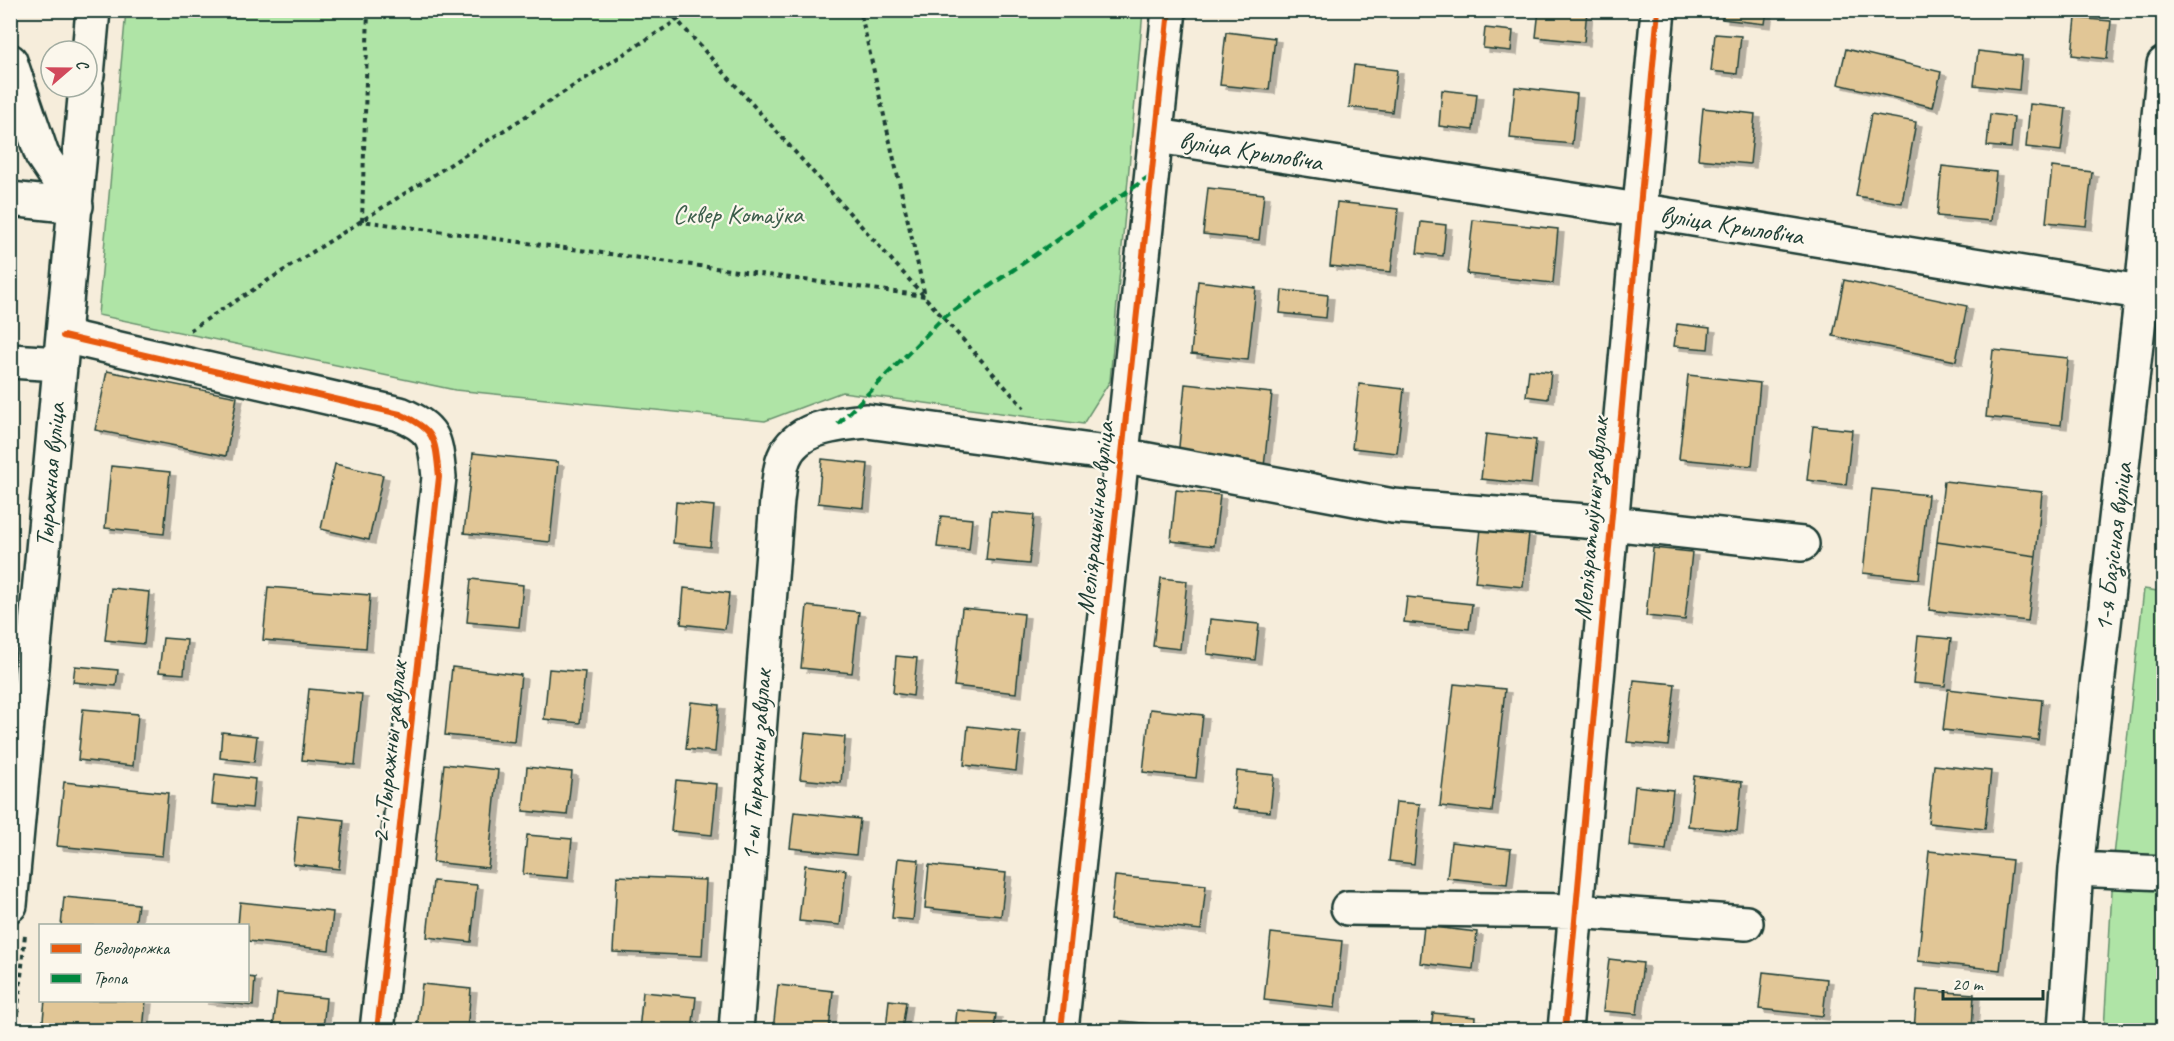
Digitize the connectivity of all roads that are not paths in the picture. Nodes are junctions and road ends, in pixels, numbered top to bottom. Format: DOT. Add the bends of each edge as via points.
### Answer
graph roads {
  1 [pos="93,10"];
  2 [pos="1169,10"];
  3 [pos="1658,10"];
  4 [pos="90,39"];
  5 [pos="10,61"];
  6 [pos="2163,64"];
  7 [pos="85,99"];
  8 [pos="1157,136"];
  9 [pos="10,199"];
  10 [pos="76,206"];
  11 [pos="1638,210"];
  12 [pos="2153,294"];
  13 [pos="62,350"];
  14 [pos="10,361"];
  15 [pos="1122,455"];
  16 [pos="1611,523"];
  17 [pos="1802,544"];
  18 [pos="2076,868"];
  19 [pos="2163,873"];
  20 [pos="10,905"];
  21 [pos="1348,908"];
  22 [pos="1575,911"];
  23 [pos="1746,923"];
  24 [pos="377,1030"];
  25 [pos="736,1030"];
  26 [pos="1061,1030"];
  27 [pos="1564,1030"];
  28 [pos="2065,1030"];
  1 -- 4 [label="street"];
  2 -- 8 [label="street, Меліярацыйная вуліца"];
  3 -- 11 [label="street, Меліяратыўны завулак"];
  5 -- 10 [label="street" via="42,155"];
  6 -- 12 [label="street, 1-я Базісная вуліца"];
  7 -- 10 [label="street, Тыражная вуліца"];
  8 -- 11 [label="street, вуліца Крыловіча"];
  8 -- 15 [label="street, Меліярацыйная вуліца"];
  9 -- 10 [label="street"];
  10 -- 13 [label="street, Тыражная вуліца"];
  11 -- 12 [label="street, вуліца Крыловіча"];
  11 -- 16 [label="street, Меліяратыўны завулак"];
  12 -- 18 [label="street, 1-я Базісная вуліца"];
  13 -- 14 [label="street, 2-і Тыражны завулак"];
  13 -- 20 [label="street, Тыражная вуліца"];
  13 -- 24 [label="street, 2-і Тыражны завулак" via="400,414 422,424 436,443 439,477"];
  15 -- 16 [label="street, 1-ы Тыражны завулак" via="1393,506"];
  15 -- 25 [label="street, 1-ы Тыражны завулак" via="867,421 813,431 794,443 784,458 777,500"];
  15 -- 26 [label="street, Меліярацыйная вуліца"];
  16 -- 17 [label="street, 1-ы Тыражны завулак"];
  16 -- 22 [label="street, Меліяратыўны завулак"];
  18 -- 19 [label="street"];
  18 -- 28 [label="street, 1-я Базісная вуліца"];
  21 -- 22 [label="street"];
  22 -- 23 [label="street"];
  22 -- 27 [label="street, Меліяратыўны завулак"];
}
